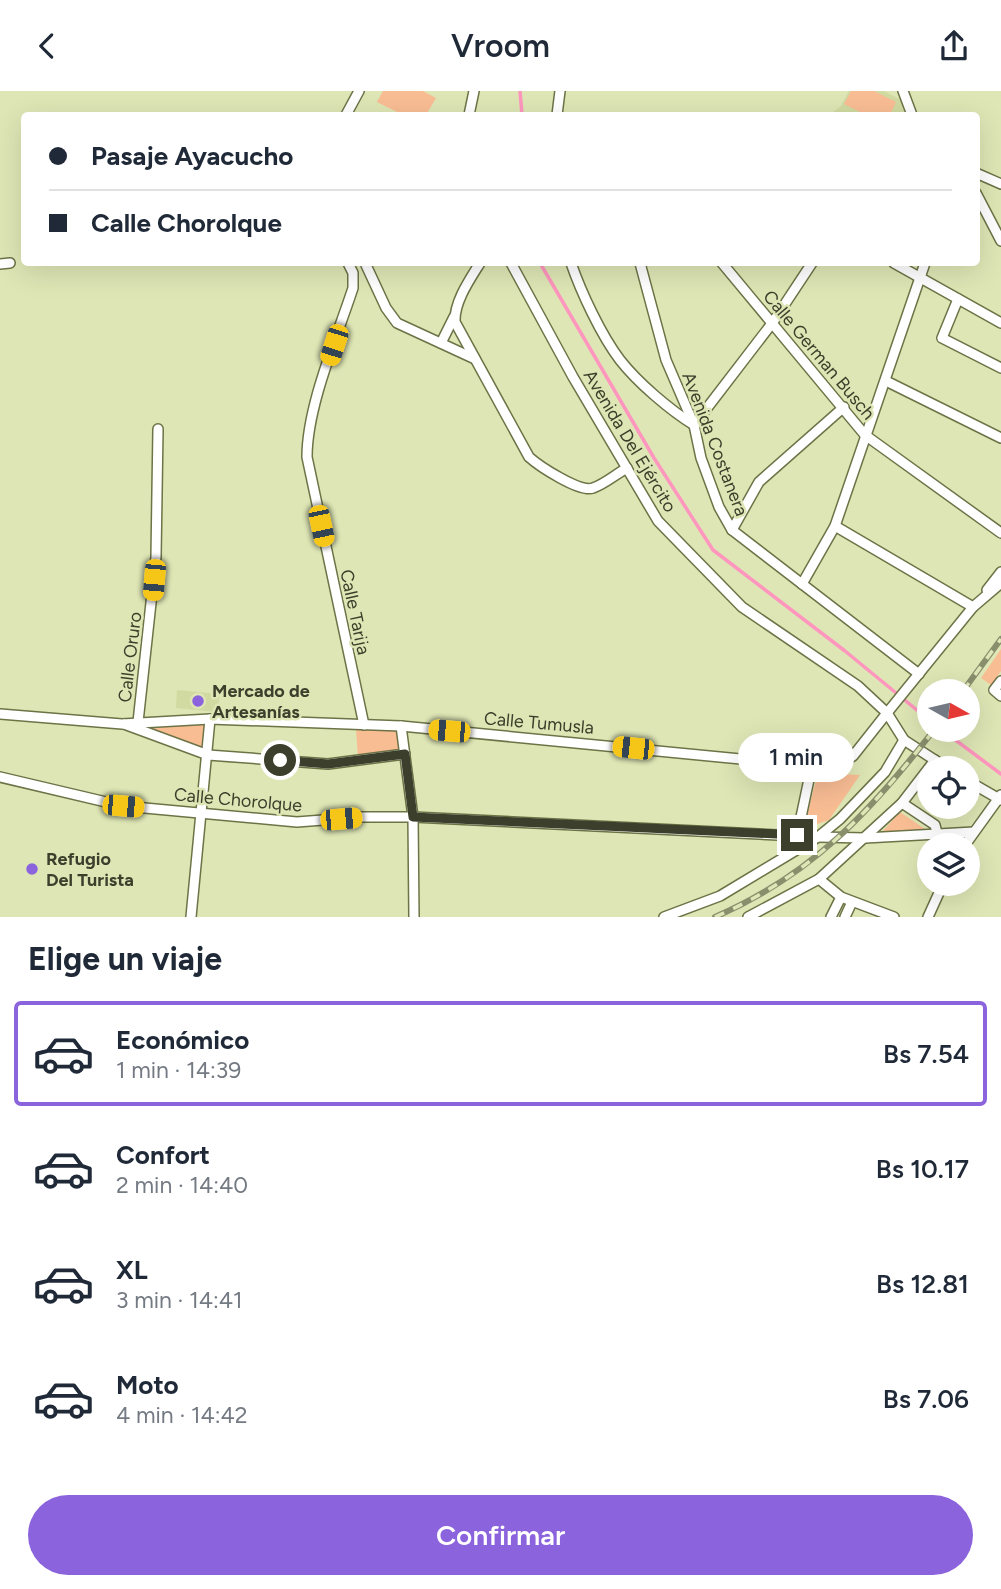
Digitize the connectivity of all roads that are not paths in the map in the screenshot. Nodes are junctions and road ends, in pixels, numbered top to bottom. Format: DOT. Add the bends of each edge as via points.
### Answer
graph roads {
  1 [pos="474,91"];
  2 [pos="560,91"];
  3 [pos="903,91"];
  4 [pos="354,93"];
  5 [pos="347,112"];
  6 [pos="470,112"];
  7 [pos="557,112"];
  8 [pos="911,112"];
  9 [pos="980,175"];
  10 [pos="1001,184"];
  11 [pos="980,201"];
  12 [pos="1001,241"];
  13 [pos="349,266"];
  14 [pos="366,266"];
  15 [pos="368,266"];
  16 [pos="478,266"];
  17 [pos="512,266"];
  18 [pos="572,266"];
  19 [pos="641,266"];
  20 [pos="725,266"];
  21 [pos="810,266"];
  22 [pos="900,266"];
  23 [pos="924,266"];
  24 [pos="920,277"];
  25 [pos="353,288"];
  26 [pos="958,299"];
  27 [pos="454,316"];
  28 [pos="772,322"];
  29 [pos="1001,323"];
  30 [pos="441,343"];
  31 [pos="475,359"];
  32 [pos="1001,368"];
  33 [pos="886,381"];
  34 [pos="844,407"];
  35 [pos="694,425"];
  36 [pos="158,429"];
  37 [pos="865,435"];
  38 [pos="1001,438"];
  39 [pos="627,468"];
  40 [pos="835,526"];
  41 [pos="732,530"];
  42 [pos="1001,533"];
  43 [pos="1001,572"];
  44 [pos="1001,583"];
  45 [pos="802,585"];
  46 [pos="973,607"];
  47 [pos="919,674"];
  48 [pos="1001,681"];
  49 [pos="997,693"];
  50 [pos="887,713"];
  51 [pos="0,714"];
  52 [pos="211,719"];
  53 [pos="138,722"];
  54 [pos="122,724"];
  55 [pos="364,725"];
  56 [pos="401,726"];
  57 [pos="904,740"];
  58 [pos="405,754"];
  59 [pos="208,755"];
  60 [pos="929,756"];
  61 [pos="812,765"];
  62 [pos="0,776"];
  63 [pos="917,783"];
  64 [pos="980,787"];
  65 [pos="1000,798"];
  66 [pos="902,803"];
  67 [pos="202,813"];
  68 [pos="413,817"];
  69 [pos="974,832"];
  70 [pos="938,833"];
  71 [pos="956,833"];
  72 [pos="797,835"];
  73 [pos="917,835"];
  74 [pos="818,837"];
  75 [pos="865,838"];
  76 [pos="818,879"];
  77 [pos="938,896"];
  78 [pos="841,897"];
  79 [pos="852,902"];
  80 [pos="191,917"];
  81 [pos="414,917"];
  82 [pos="664,917"];
  83 [pos="748,917"];
  84 [pos="831,917"];
  85 [pos="845,917"];
  86 [pos="894,917"];
  87 [pos="928,917"];
  1 -- 6 [label="street"];
  2 -- 7 [label="street"];
  3 -- 8 [label="street"];
  4 -- 5 [label="street"];
  9 -- 10 [label="street"];
  11 -- 12 [label="street"];
  13 -- 25 [label="street, Calle Tarija"];
  14 -- 25 [label="street"];
  15 -- 30 [label="street" via="397,323"];
  16 -- 27 [label="street"];
  17 -- 39 [label="street, Avenida Del Ejército"];
  18 -- 35 [label="street" via="581,293 620,360 673,412"];
  19 -- 35 [label="street, Avenida Costanera" via="666,360"];
  20 -- 28 [label="street, Calle German Busch"];
  21 -- 28 [label="street"];
  22 -- 24 [label="street"];
  23 -- 24 [label="street"];
  24 -- 26 [label="street"];
  24 -- 33 [label="street"];
  25 -- 55 [label="street, Calle Tarija" via="312,414 307,457"];
  26 -- 29 [label="street"];
  26 -- 32 [label="street" via="942,338"];
  27 -- 30 [label="street"];
  27 -- 31 [label="street"];
  28 -- 34 [label="street, Calle German Busch"];
  28 -- 35 [label="street"];
  30 -- 31 [label="street"];
  31 -- 39 [label="street" via="537,464 591,489"];
  33 -- 37 [label="street"];
  33 -- 38 [label="street"];
  34 -- 37 [label="street, Calle German Busch"];
  34 -- 41 [label="street" via="759,482"];
  35 -- 41 [label="street, Avenida Costanera" via="701,458"];
  36 -- 53 [label="street, Calle Oruro" via="156,557"];
  37 -- 40 [label="street"];
  37 -- 42 [label="street, Calle German Busch"];
  39 -- 50 [label="street, Avenida Del Ejército" via="658,521 741,607 858,686"];
  40 -- 45 [label="street"];
  40 -- 46 [label="street"];
  41 -- 45 [label="street, Avenida Costanera"];
  43 -- 46 [label="street"];
  44 -- 46 [label="street"];
  45 -- 47 [label="street, Avenida Costanera"];
  46 -- 47 [label="street, Calle Tumusla"];
  47 -- 50 [label="street, Calle Tumusla"];
  48 -- 49 [label="street"];
  50 -- 57 [label="street, Avenida Del Ejército"];
  50 -- 61 [label="street, Calle Tumusla" via="853,756 838,765"];
  51 -- 54 [label="street"];
  52 -- 53 [label="street, Calle Tumusla"];
  52 -- 55 [label="street, Calle Tumusla"];
  52 -- 59 [label="street"];
  53 -- 54 [label="street, Calle Tumusla"];
  54 -- 59 [label="street"];
  55 -- 56 [label="street, Calle Tumusla"];
  56 -- 58 [label="street"];
  56 -- 61 [label="street, Calle Tumusla"];
  57 -- 60 [label="street"];
  57 -- 74 [label="street" via="885,772"];
  58 -- 59 [label="street" via="328,764"];
  58 -- 68 [label="street"];
  59 -- 67 [label="street"];
  61 -- 72 [label="street"];
  62 -- 67 [label="street, Calle Chorolque" via="123,806"];
  63 -- 66 [label="street"];
  64 -- 65 [label="street"];
  65 -- 69 [label="street"];
  66 -- 70 [label="street" via="935,825"];
  66 -- 75 [label="street"];
  67 -- 68 [label="street, Calle Chorolque" via="297,822"];
  67 -- 80 [label="street"];
  68 -- 72 [label="street, Calle Chorolque"];
  68 -- 81 [label="street"];
  69 -- 71 [label="street, Calle Chorolque"];
  72 -- 74 [label="street, Calle Chorolque"];
  73 -- 75 [label="street, Calle Chorolque"];
  74 -- 75 [label="street, Calle Chorolque"];
  74 -- 82 [label="street" via="720,896"];
  75 -- 76 [label="street"];
  76 -- 78 [label="street"];
  76 -- 83 [label="street"];
  77 -- 87 [label="street"];
  78 -- 79 [label="street"];
  78 -- 84 [label="street"];
  79 -- 85 [label="street"];
  79 -- 86 [label="street"];
}
